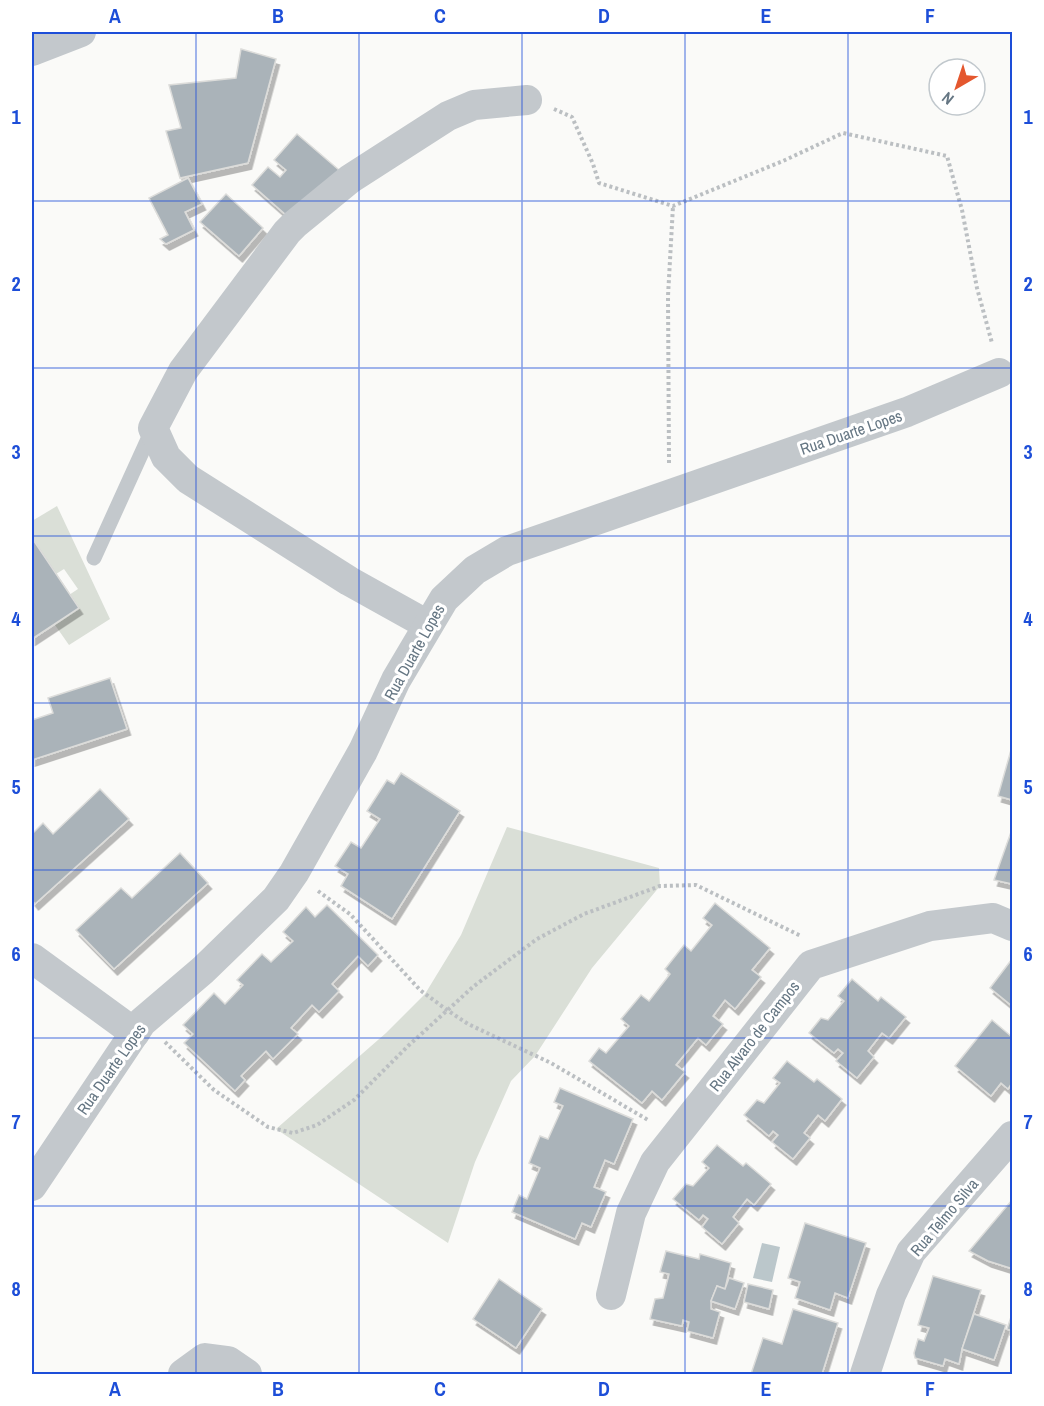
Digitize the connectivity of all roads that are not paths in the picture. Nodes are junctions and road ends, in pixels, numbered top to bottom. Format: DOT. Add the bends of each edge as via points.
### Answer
graph roads {
  1 [pos="81,32"];
  2 [pos="32,51"];
  3 [pos="527,100"];
  4 [pos="999,373"];
  5 [pos="153,428"];
  6 [pos="94,558"];
  7 [pos="428,625"];
  8 [pos="1012,926"];
  9 [pos="32,958"];
  10 [pos="138,1027"];
  11 [pos="1012,1136"];
  12 [pos="32,1186"];
  13 [pos="611,1295"];
  14 [pos="183,1374"];
  15 [pos="247,1374"];
  16 [pos="865,1374"];
  1 -- 2 [label="street"];
  3 -- 5 [label="street" via="474,105 448,116 350,179 295,224 183,371"];
  4 -- 7 [label="street, Rua Duarte Lopes" via="907,412 507,551 475,570 444,599"];
  5 -- 6 [label="lane"];
  5 -- 7 [label="street" via="166,457 188,480 349,581"];
  7 -- 10 [label="street, Rua Duarte Lopes" via="396,680 363,751 276,898"];
  8 -- 13 [label="street, Rua Alvaro de Campos" via="993,918 930,926 811,965 656,1162 631,1212"];
  9 -- 10 [label="street"];
  10 -- 12 [label="street, Rua Duarte Lopes"];
  11 -- 16 [label="street, Rua Telmo Silva" via="912,1252 891,1295"];
  14 -- 15 [label="street" via="205,1358 228,1361"];
}
